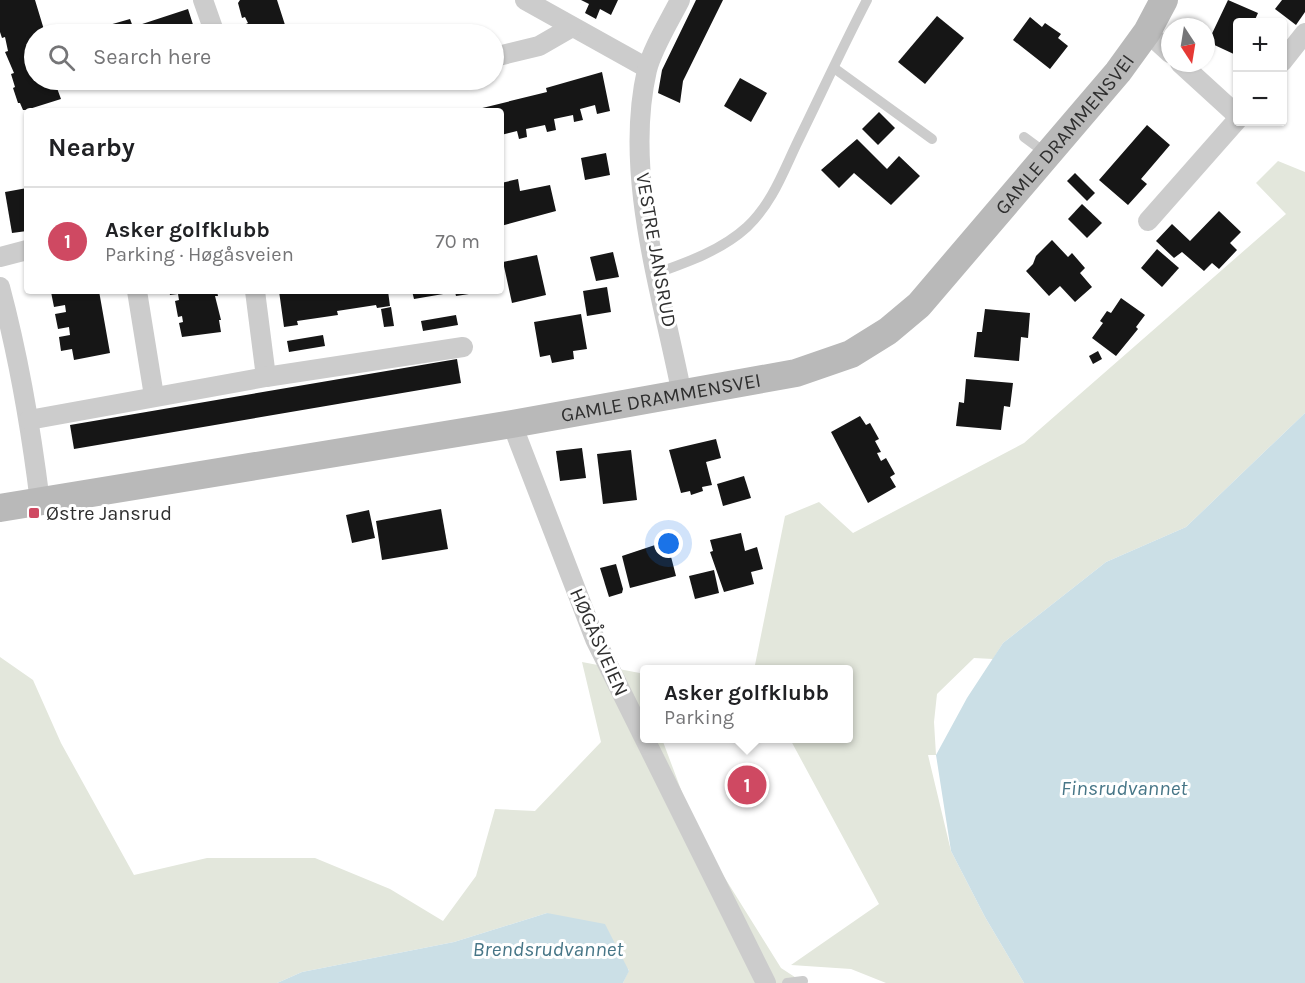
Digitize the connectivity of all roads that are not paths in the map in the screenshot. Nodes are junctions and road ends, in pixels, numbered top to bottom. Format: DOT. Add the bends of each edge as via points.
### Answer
graph roads {
  1 [pos="203,0"];
  2 [pos="525,0"];
  3 [pos="680,0"];
  4 [pos="867,0"];
  5 [pos="1164,0"];
  6 [pos="211,24"];
  7 [pos="572,27"];
  8 [pos="1147,32"];
  9 [pos="1305,33"];
  10 [pos="1161,45"];
  11 [pos="504,55"];
  12 [pos="1287,56"];
  13 [pos="647,68"];
  14 [pos="834,68"];
  15 [pos="1189,72"];
  16 [pos="1233,113"];
  17 [pos="1233,124"];
  18 [pos="1024,137"];
  19 [pos="932,139"];
  20 [pos="1047,154"];
  21 [pos="1148,221"];
  22 [pos="24,251"];
  23 [pos="0,257"];
  24 [pos="657,273"];
  25 [pos="0,287"];
  26 [pos="137,294"];
  27 [pos="255,294"];
  28 [pos="463,347"];
  29 [pos="266,377"];
  30 [pos="682,394"];
  31 [pos="154,396"];
  32 [pos="29,420"];
  33 [pos="512,424"];
  34 [pos="40,502"];
  35 [pos="0,508"];
  36 [pos="640,730"];
  37 [pos="647,743"];
  38 [pos="803,981"];
  39 [pos="766,983"];
  40 [pos="787,983"];
  1 -- 6 [label="street"];
  2 -- 7 [label="street"];
  3 -- 13 [label="street, VESTRE JANSRUD"];
  4 -- 14 [label="lane"];
  5 -- 8 [label="main road, GAMLE DRAMMENSVEI"];
  7 -- 11 [label="street" via="539,46"];
  7 -- 13 [label="street"];
  8 -- 10 [label="street"];
  8 -- 20 [label="main road, GAMLE DRAMMENSVEI"];
  9 -- 12 [label="street"];
  13 -- 24 [label="street, VESTRE JANSRUD" via="639,143 648,230"];
  14 -- 19 [label="lane"];
  14 -- 24 [label="lane" via="779,187 764,208 746,228 706,254"];
  15 -- 16 [label="street"];
  17 -- 21 [label="street"];
  18 -- 20 [label="lane"];
  20 -- 30 [label="main road, GAMLE DRAMMENSVEI" via="919,305 852,354 796,373"];
  22 -- 23 [label="street"];
  24 -- 30 [label="street, VESTRE JANSRUD"];
  25 -- 32 [label="street"];
  26 -- 31 [label="street"];
  27 -- 29 [label="street"];
  28 -- 29 [label="street"];
  29 -- 31 [label="street"];
  30 -- 33 [label="main road, GAMLE DRAMMENSVEI"];
  31 -- 32 [label="street"];
  32 -- 34 [label="street"];
  33 -- 34 [label="main road, GAMLE DRAMMENSVEI"];
  33 -- 36 [label="street, HØGÅSVEIEN" via="595,639"];
  34 -- 35 [label="main road, GAMLE DRAMMENSVEI"];
  37 -- 39 [label="street, HØGÅSVEIEN"];
  38 -- 40 [label="lane"];
}
